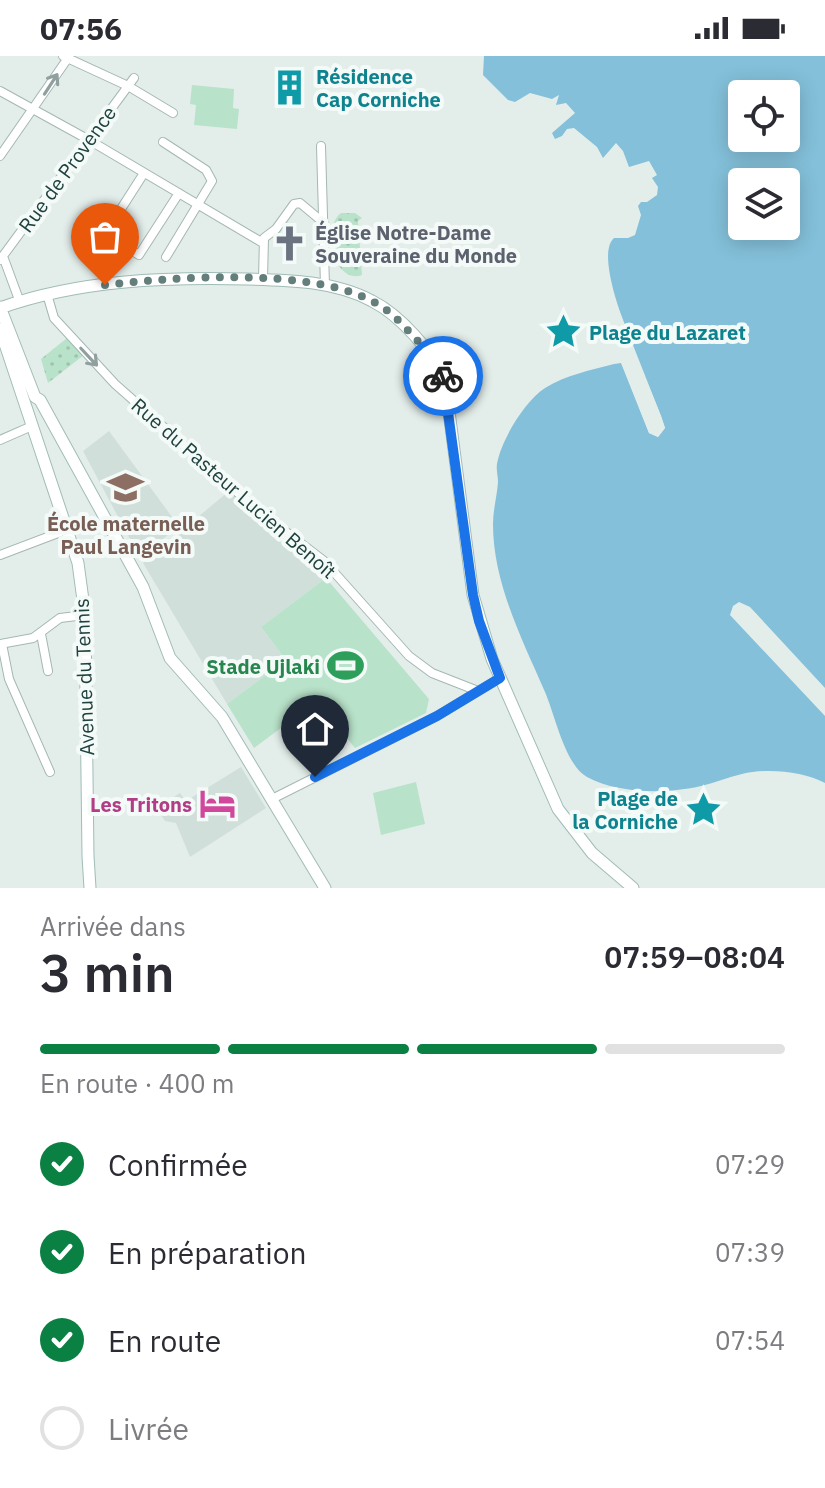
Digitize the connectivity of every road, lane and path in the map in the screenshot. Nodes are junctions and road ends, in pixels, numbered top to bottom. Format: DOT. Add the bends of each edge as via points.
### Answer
graph roads {
  1 [pos="65,57"];
  2 [pos="131,82"];
  3 [pos="0,91"];
  4 [pos="34,109"];
  5 [pos="173,113"];
  6 [pos="89,140"];
  7 [pos="163,142"];
  8 [pos="321,146"];
  9 [pos="0,156"];
  10 [pos="141,171"];
  11 [pos="179,193"];
  12 [pos="198,204"];
  13 [pos="324,223"];
  14 [pos="263,243"];
  15 [pos="166,257"];
  16 [pos="2,260"];
  17 [pos="263,279"];
  18 [pos="325,286"];
  19 [pos="47,294"];
  20 [pos="18,297"];
  21 [pos="0,307"];
  22 [pos="0,329"];
  23 [pos="33,407"];
  24 [pos="32,426"];
  25 [pos="0,440"];
  26 [pos="66,530"];
  27 [pos="0,555"];
  28 [pos="85,615"];
  29 [pos="41,634"];
  30 [pos="1,644"];
  31 [pos="48,671"];
  32 [pos="500,678"];
  33 [pos="478,691"];
  34 [pos="50,772"];
  35 [pos="272,799"];
  36 [pos="90,888"];
  37 [pos="325,888"];
  38 [pos="633,888"];
  1 -- 2 [label="street"];
  4 -- 1 [label="street, one-way"];
  2 -- 5 [label="street"];
  2 -- 6 [label="street, Rue de Provence"];
  3 -- 4 [label="street"];
  4 -- 6 [label="street"];
  4 -- 9 [label="street"];
  6 -- 10 [label="street"];
  6 -- 16 [label="street, Rue de Provence"];
  7 -- 12 [label="street" via="210,173 211,183"];
  8 -- 13 [label="street"];
  10 -- 11 [label="street"];
  10 -- 11 [label="street" via="105,234 139,255"];
  11 -- 12 [label="street"];
  12 -- 14 [label="street"];
  12 -- 15 [label="street"];
  13 -- 14 [label="street" via="300,203 294,204"];
  13 -- 18 [label="street"];
  14 -- 17 [label="street"];
  16 -- 20 [label="street"];
  17 -- 18 [label="street"];
  17 -- 19 [label="street" via="161,279"];
  18 -- 32 [label="street" via="350,291 386,309 426,350 445,381 473,595"];
  19 -- 21 [label="street"];
  19 -- 33 [label="street, Rue du Pasteur Lucien Benoît, one-way" via="54,318 115,384 255,508 324,561 409,656 432,673"];
  21 -- 23 [label="street, Avenue du Tennis"];
  22 -- 23 [label="street, Avenue du Tennis"];
  23 -- 24 [label="street, Avenue du Tennis"];
  23 -- 35 [label="street" via="49,418 143,587 170,658 215,708"];
  24 -- 25 [label="street"];
  24 -- 26 [label="street, Avenue du Tennis"];
  26 -- 27 [label="street"];
  26 -- 28 [label="street, Avenue du Tennis" via="78,563"];
  28 -- 29 [label="street" via="60,618"];
  28 -- 36 [label="street, Avenue du Tennis"];
  29 -- 30 [label="street"];
  29 -- 31 [label="street"];
  30 -- 34 [label="street" via="9,679"];
  32 -- 33 [label="street"];
  32 -- 38 [label="street" via="558,809 592,853"];
  33 -- 35 [label="street"];
  35 -- 37 [label="street"];
}
